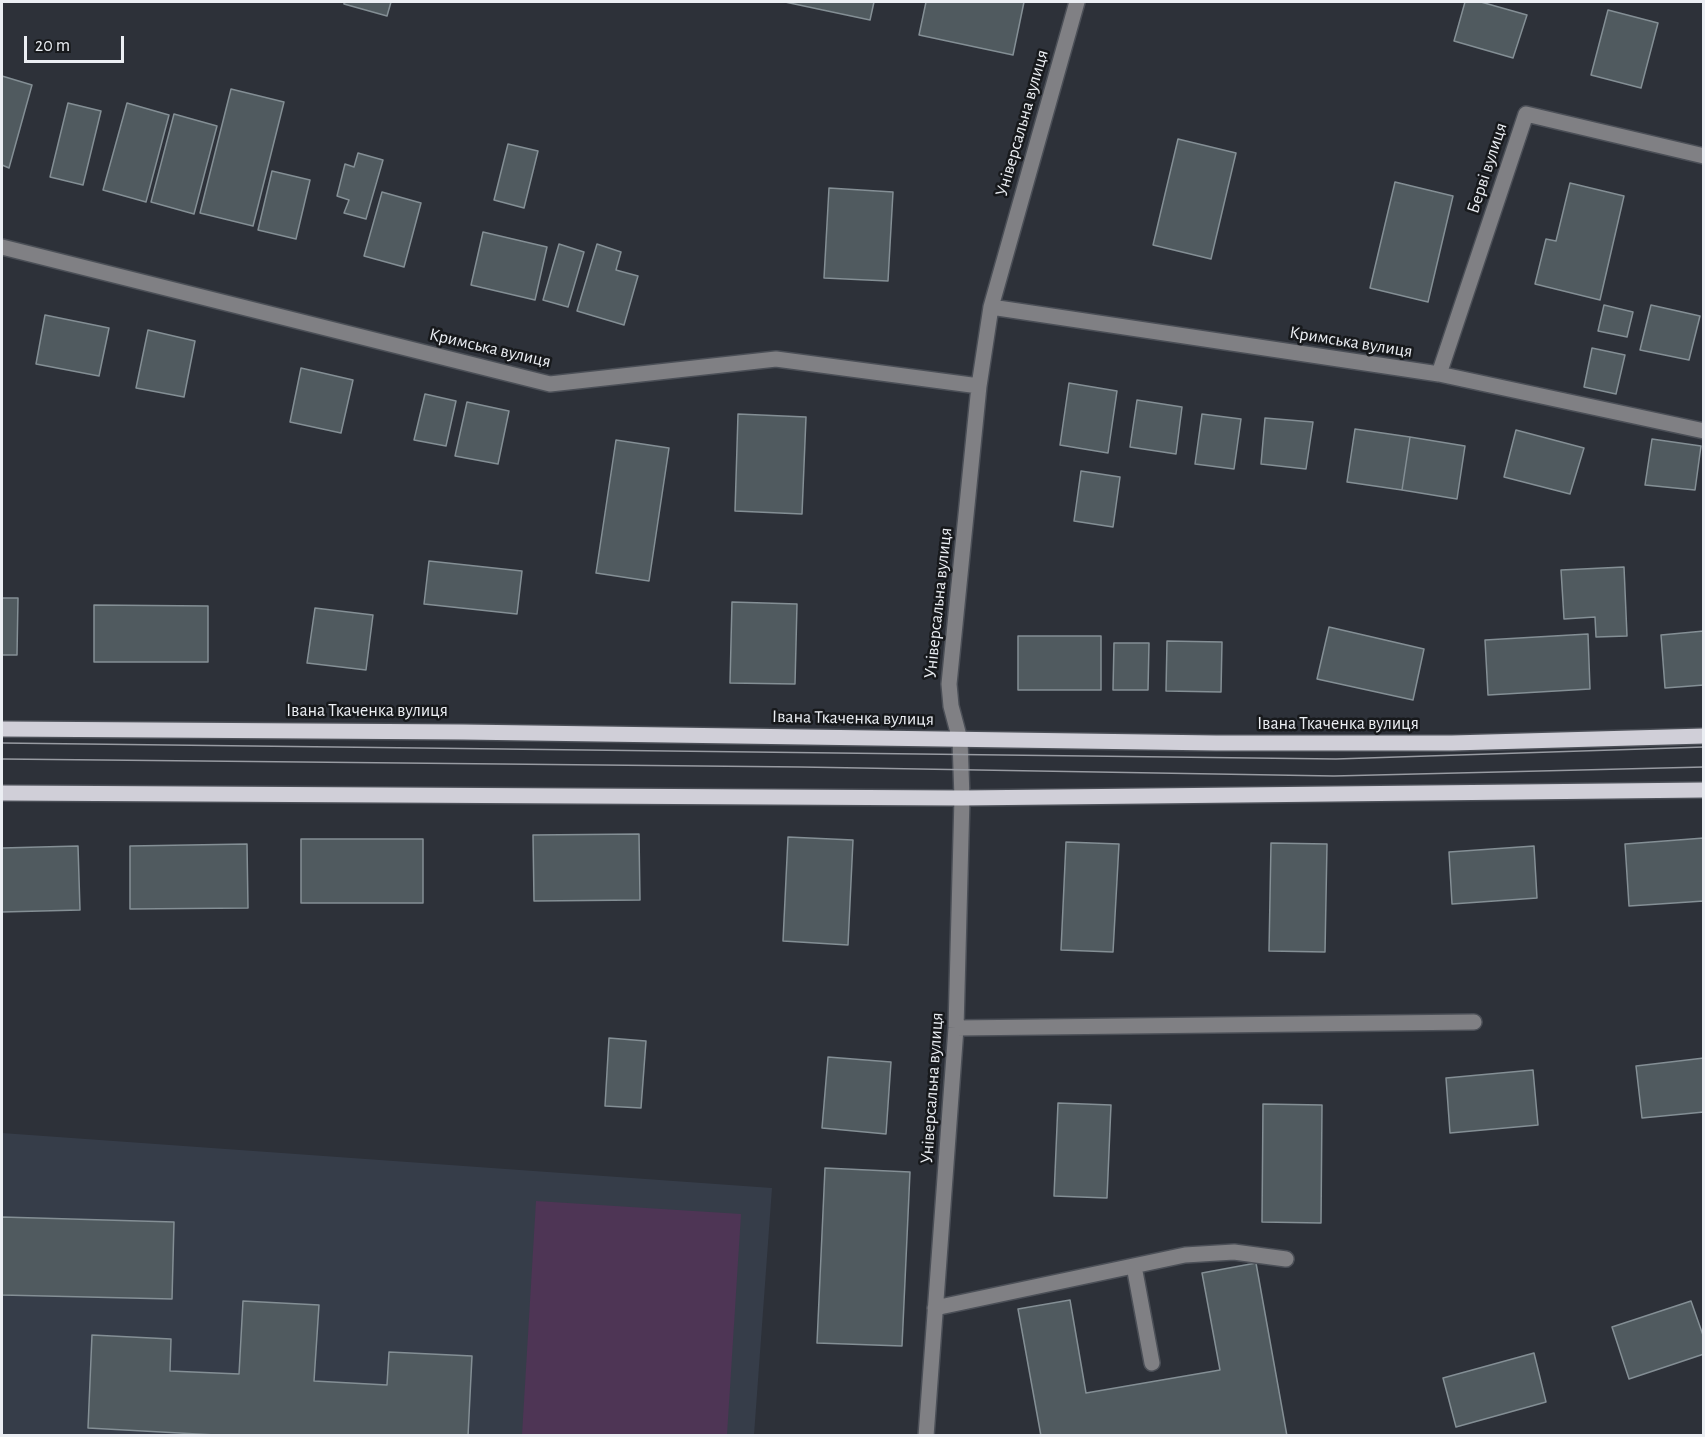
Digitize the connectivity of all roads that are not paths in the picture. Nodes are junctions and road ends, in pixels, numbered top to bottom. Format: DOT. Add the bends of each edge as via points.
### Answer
graph roads {
  1 [pos="1077,2"];
  2 [pos="1704,156"];
  3 [pos="2,247"];
  4 [pos="991,307"];
  5 [pos="1439,374"];
  6 [pos="979,386"];
  7 [pos="1704,431"];
  8 [pos="2,729"];
  9 [pos="1704,736"];
  10 [pos="960,740"];
  11 [pos="1704,790"];
  12 [pos="2,793"];
  13 [pos="962,798"];
  14 [pos="1474,1022"];
  15 [pos="956,1028"];
  16 [pos="1286,1259"];
  17 [pos="1134,1266"];
  18 [pos="935,1308"];
  19 [pos="1152,1364"];
  20 [pos="926,1436"];
  1 -- 4 [label="street, Універсальна вулиця"];
  2 -- 5 [label="street, Берві вулиця" via="1526,114"];
  3 -- 6 [label="street, Кримська вулиця" via="550,384 776,359"];
  4 -- 5 [label="street, Кримська вулиця"];
  4 -- 6 [label="street, Універсальна вулиця"];
  5 -- 7 [label="street, Кримська вулиця"];
  6 -- 10 [label="street, Універсальна вулиця" via="949,684"];
  8 -- 10 [label="main road, Івана Ткаченка вулиця" via="452,731"];
  9 -- 10 [label="main road, Івана Ткаченка вулиця" via="1452,743"];
  10 -- 13 [label="street, Універсальна вулиця"];
  11 -- 13 [label="main road"];
  12 -- 13 [label="main road"];
  13 -- 15 [label="street, Універсальна вулиця"];
  14 -- 15 [label="street"];
  15 -- 18 [label="street, Універсальна вулиця"];
  16 -- 17 [label="street" via="1234,1252 1185,1255"];
  17 -- 18 [label="street"];
  17 -- 19 [label="street"];
  18 -- 20 [label="street, Універсальна вулиця"];
}
